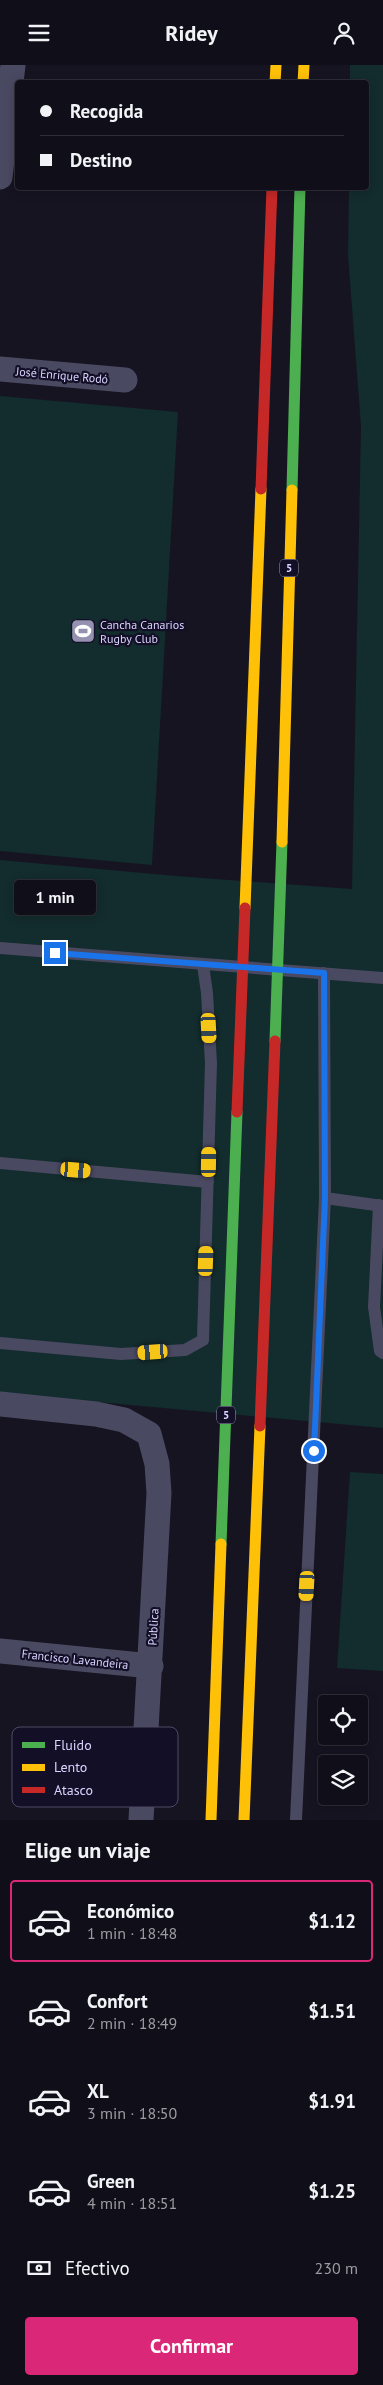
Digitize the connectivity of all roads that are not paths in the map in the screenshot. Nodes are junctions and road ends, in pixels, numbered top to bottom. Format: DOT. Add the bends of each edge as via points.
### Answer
graph roads {
  1 [pos="13,65"];
  2 [pos="276,65"];
  3 [pos="304,65"];
  4 [pos="275,80"];
  5 [pos="303,80"];
  6 [pos="0,177"];
  7 [pos="272,190"];
  8 [pos="300,190"];
  9 [pos="0,369"];
  10 [pos="125,380"];
  11 [pos="0,948"];
  12 [pos="203,965"];
  13 [pos="324,973"];
  14 [pos="383,978"];
  15 [pos="0,1163"];
  16 [pos="208,1182"];
  17 [pos="325,1198"];
  18 [pos="381,1205"];
  19 [pos="0,1343"];
  20 [pos="383,1353"];
  21 [pos="0,1405"];
  22 [pos="0,1651"];
  23 [pos="151,1667"];
  24 [pos="147,1727"];
  25 [pos="142,1807"];
  26 [pos="141,1820"];
  27 [pos="211,1820"];
  28 [pos="244,1820"];
  29 [pos="296,1820"];
  1 -- 6 [label="street"];
  2 -- 4 [label="highway"];
  3 -- 5 [label="highway"];
  7 -- 27 [label="highway, 5"];
  8 -- 28 [label="highway, 5" via="279,949"];
  9 -- 10 [label="street, José Enrique Rodó"];
  11 -- 12 [label="lane"];
  12 -- 13 [label="lane"];
  12 -- 16 [label="lane" via="208,993 211,1063"];
  13 -- 14 [label="lane"];
  13 -- 17 [label="lane"];
  15 -- 16 [label="lane"];
  16 -- 19 [label="lane" via="203,1340 185,1350 121,1354"];
  17 -- 18 [label="lane"];
  17 -- 29 [label="lane"];
  18 -- 20 [label="lane" via="374,1307 380,1351"];
  21 -- 23 [label="street, Pública" via="96,1414 124,1420 149,1434 157,1464 159,1493"];
  22 -- 23 [label="street, Francisco Lavandeira"];
  23 -- 24 [label="street, Pública"];
  25 -- 26 [label="street, Pública"];
}
